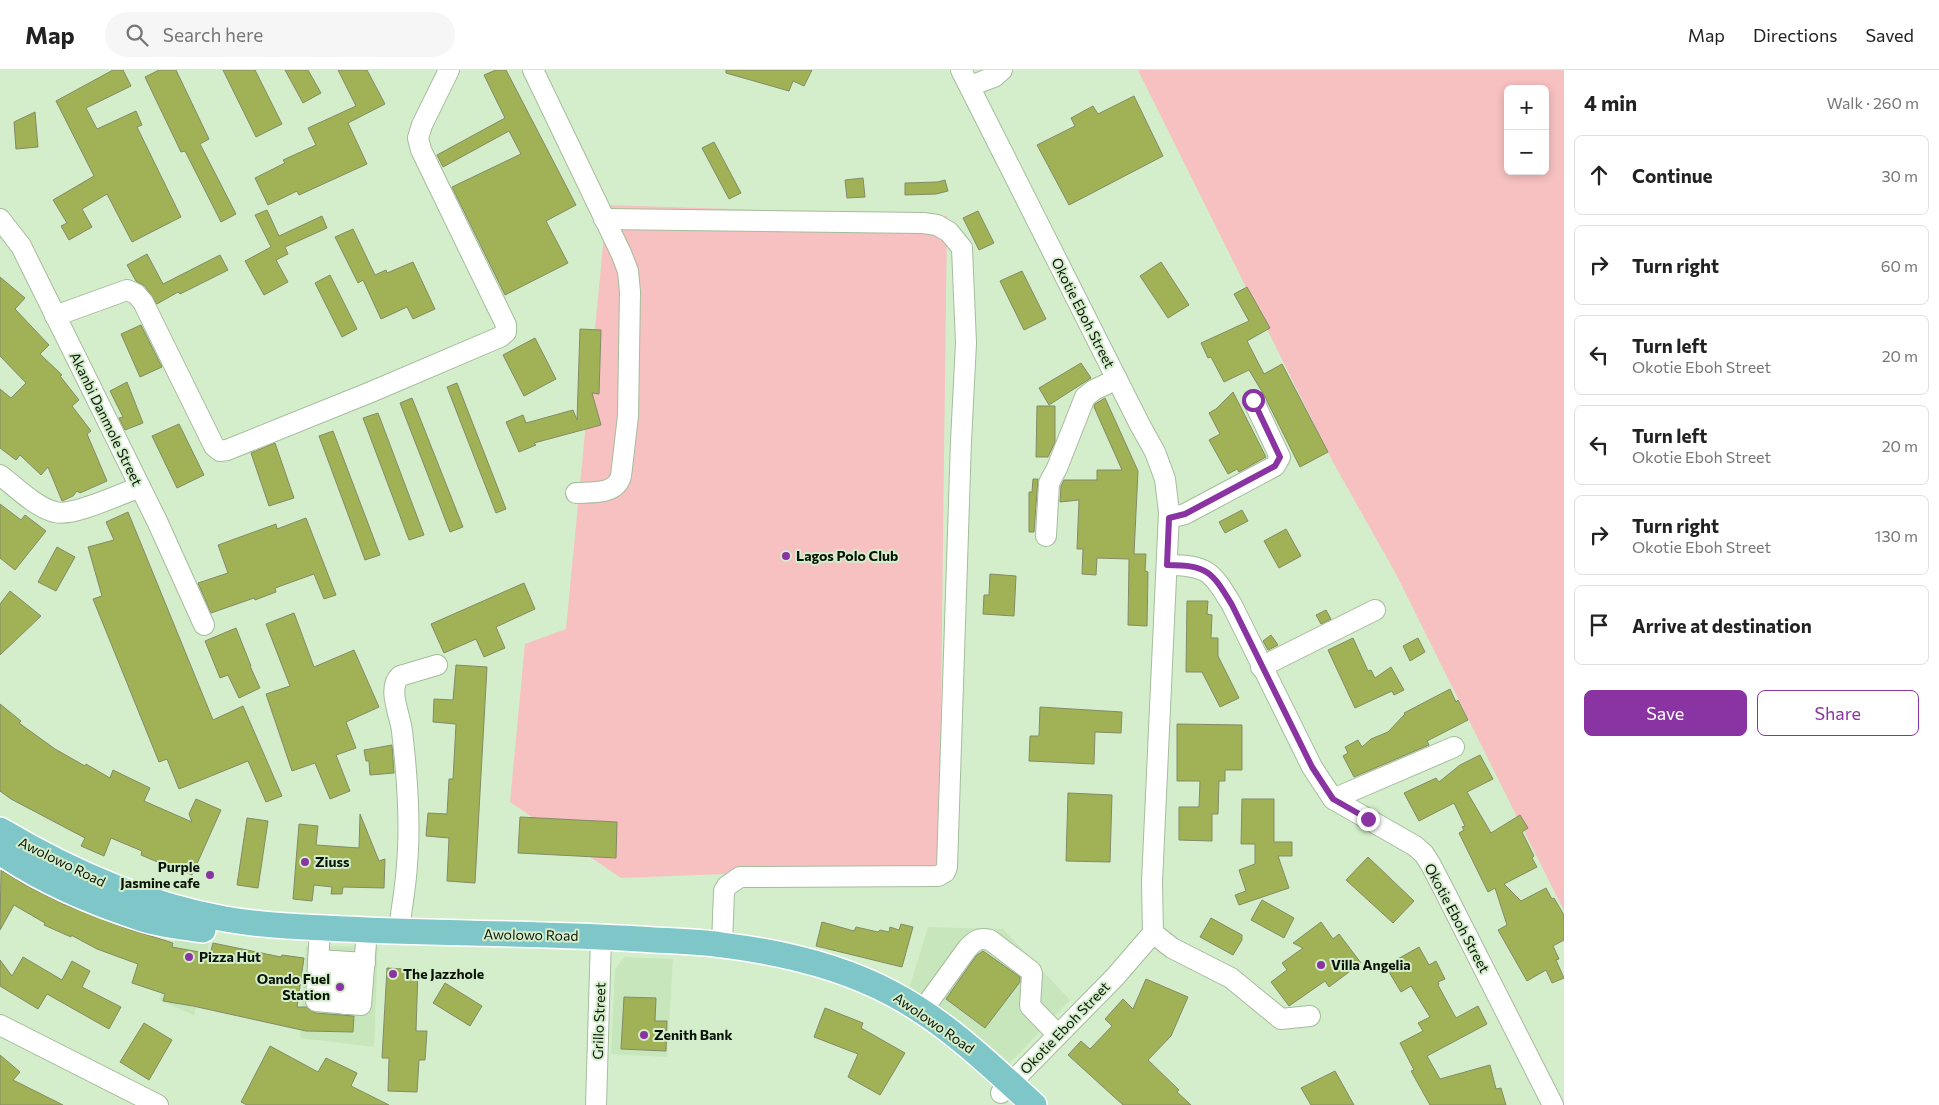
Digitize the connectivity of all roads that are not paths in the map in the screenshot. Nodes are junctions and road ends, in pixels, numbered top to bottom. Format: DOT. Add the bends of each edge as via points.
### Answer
graph roads {
  1 [pos="450,70"];
  2 [pos="533,70"];
  3 [pos="1002,70"];
  4 [pos="965,78"];
  5 [pos="0,219"];
  6 [pos="604,219"];
  7 [pos="55,316"];
  8 [pos="1117,379"];
  9 [pos="1253,400"];
  10 [pos="0,475"];
  11 [pos="140,487"];
  12 [pos="576,493"];
  13 [pos="1169,518"];
  14 [pos="1046,536"];
  15 [pos="1167,565"];
  16 [pos="1375,610"];
  17 [pos="204,625"];
  18 [pos="437,665"];
  19 [pos="1261,666"];
  20 [pos="1454,747"];
  21 [pos="1333,799"];
  22 [pos="0,830"];
  23 [pos="0,852"];
  24 [pos="398,932"];
  25 [pos="1153,933"];
  26 [pos="601,945"];
  27 [pos="722,945"];
  28 [pos="342,949"];
  29 [pos="922,1011"];
  30 [pos="1310,1016"];
  31 [pos="0,1025"];
  32 [pos="1058,1035"];
  33 [pos="1008,1094"];
  34 [pos="158,1105"];
  35 [pos="596,1105"];
  36 [pos="1034,1105"];
  37 [pos="1553,1105"];
  1 -- 7 [label="street" via="418,138 506,325 506,332 500,337 220,451 214,446 143,302 136,294 127,290"];
  2 -- 6 [label="street"];
  3 -- 4 [label="street" via="994,77"];
  4 -- 8 [label="street, Okotie Eboh Street"];
  5 -- 7 [label="street, Akanbi Danmole Street" via="21,246"];
  6 -- 12 [label="street" via="628,271 626,435 619,483 612,489"];
  6 -- 27 [label="street" via="923,223 949,232 962,248 966,343 947,867 938,876 740,877 724,891"];
  7 -- 11 [label="street, Akanbi Danmole Street"];
  8 -- 13 [label="street, Okotie Eboh Street" via="1155,452 1165,480"];
  8 -- 14 [label="street" via="1086,397 1058,468 1048,483"];
  9 -- 13 [label="street" via="1280,457 1278,462 1185,514"];
  10 -- 11 [label="street" via="40,505 55,512 70,513"];
  11 -- 17 [label="street, Akanbi Danmole Street"];
  13 -- 15 [label="street, Okotie Eboh Street"];
  15 -- 19 [label="street, Okotie Eboh Street" via="1204,569 1217,580"];
  15 -- 25 [label="street, Okotie Eboh Street"];
  16 -- 19 [label="street"];
  18 -- 24 [label="street" via="400,676 393,688 402,728 408,791 407,863"];
  19 -- 21 [label="street, Okotie Eboh Street" via="1312,767"];
  20 -- 21 [label="street"];
  21 -- 37 [label="street, Okotie Eboh Street" via="1424,854"];
  22 -- 28 [label="main road, Awolowo Road" via="78,871 147,899 222,919 261,925"];
  23 -- 28 [label="main road, Awolowo Road" via="74,894 144,919 254,940"];
  24 -- 26 [label="main road, Awolowo Road"];
  24 -- 28 [label="main road, Awolowo Road"];
  25 -- 30 [label="street" via="1172,948 1231,978 1281,1020"];
  25 -- 32 [label="street, Okotie Eboh Street"];
  26 -- 27 [label="main road, Awolowo Road"];
  26 -- 28 [label="main road, Awolowo Road"];
  26 -- 33 [label="main road, Awolowo Road" via="748,958 827,978 902,1015 943,1042"];
  26 -- 35 [label="street, Grillo Street"];
  27 -- 29 [label="main road, Awolowo Road" via="818,964 890,992"];
  28 -- 28 [label="street" via="316,1001 361,1005"];
  29 -- 32 [label="street" via="967,949 973,942 984,938 1031,971 1030,1006"];
  29 -- 33 [label="main road, Awolowo Road" via="983,1057"];
  31 -- 34 [label="street"];
  32 -- 33 [label="street, Okotie Eboh Street"];
  33 -- 36 [label="main road, Awolowo Road"];
}
